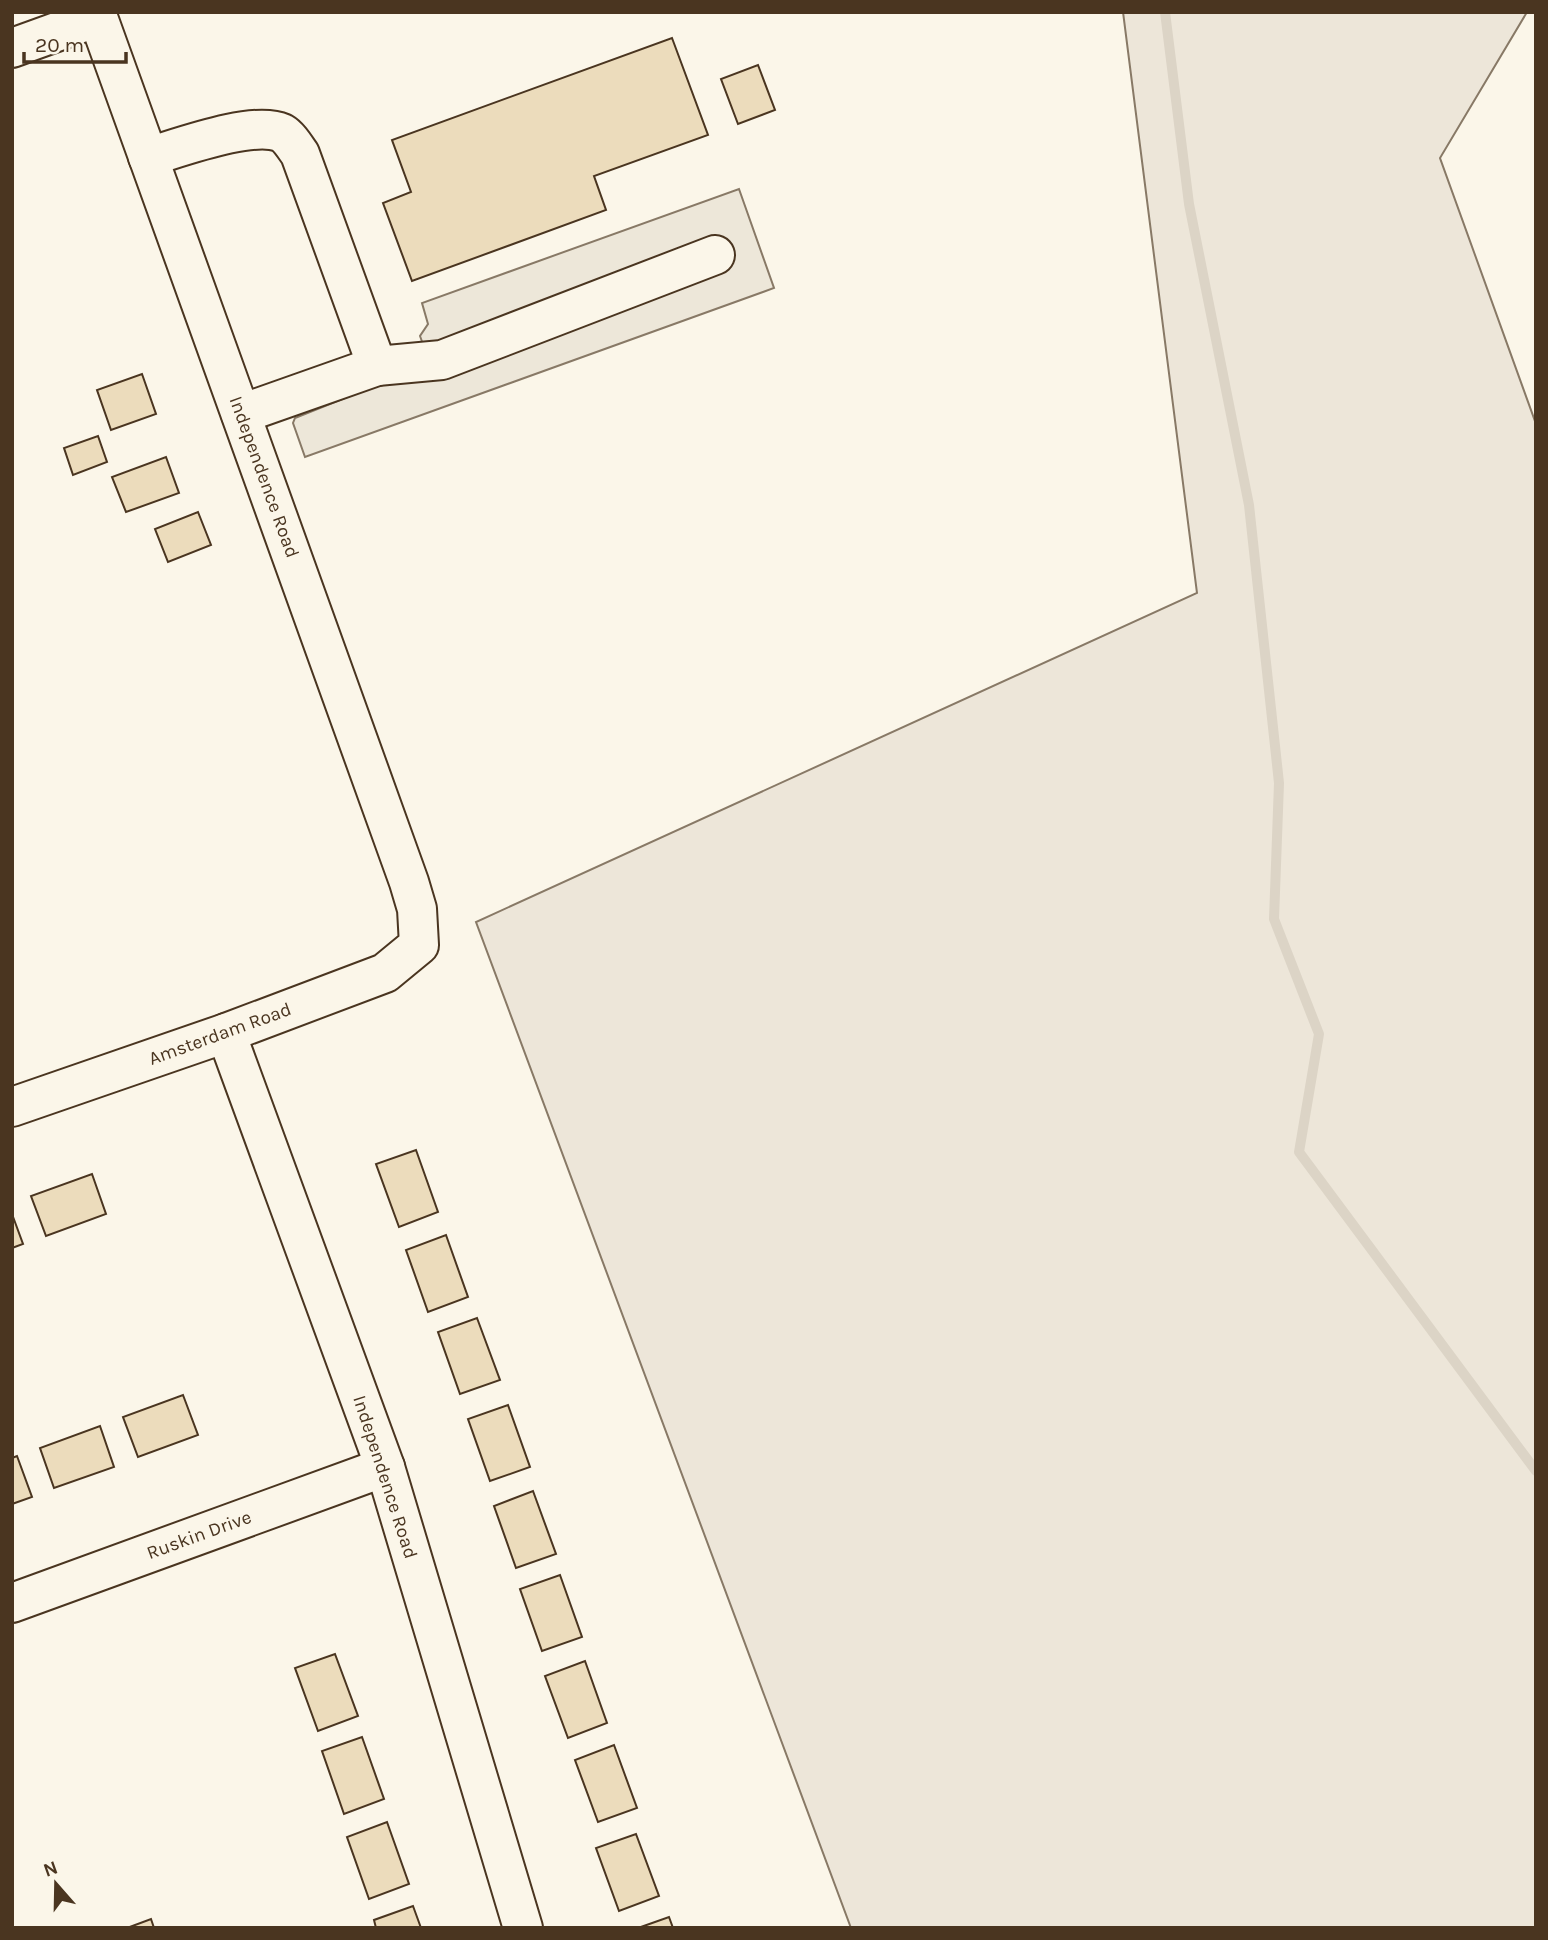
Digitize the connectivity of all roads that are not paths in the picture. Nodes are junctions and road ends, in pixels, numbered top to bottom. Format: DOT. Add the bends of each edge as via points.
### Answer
graph roads {
  1 [pos="97,14"];
  2 [pos="12,48"];
  3 [pos="148,158"];
  4 [pos="715,255"];
  5 [pos="377,366"];
  6 [pos="241,414"];
  7 [pos="419,945"];
  8 [pos="226,1033"];
  9 [pos="12,1107"];
  10 [pos="385,1467"];
  11 [pos="12,1604"];
  12 [pos="523,1928"];
  1 -- 2 [label="street"];
  1 -- 3 [label="street, Independence Road"];
  3 -- 5 [label="street" via="238,132 265,129 285,134 300,154"];
  3 -- 6 [label="street, Independence Road"];
  4 -- 5 [label="street" via="442,360"];
  5 -- 6 [label="street"];
  6 -- 7 [label="street, Independence Road" via="409,882 417,909"];
  7 -- 8 [label="street, Amsterdam Road" via="385,973"];
  8 -- 9 [label="street, Amsterdam Road"];
  8 -- 10 [label="street, Independence Road"];
  10 -- 11 [label="street, Ruskin Drive"];
  10 -- 12 [label="street, Independence Road"];
}
